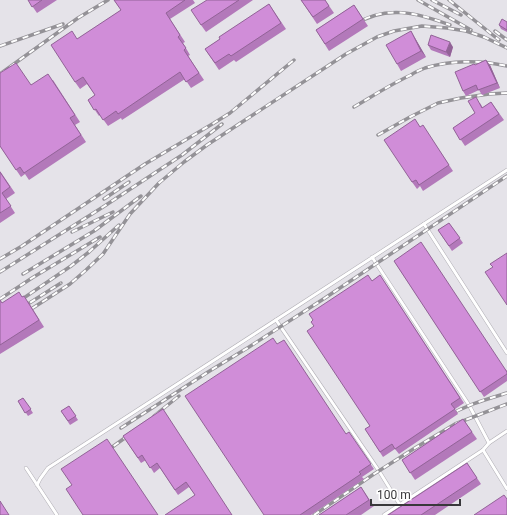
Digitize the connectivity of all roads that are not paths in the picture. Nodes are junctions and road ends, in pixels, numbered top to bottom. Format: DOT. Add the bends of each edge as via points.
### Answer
graph roads {
  1 [pos="507,170"];
  2 [pos="424,224"];
  3 [pos="372,257"];
  4 [pos="276,320"];
  5 [pos="507,353"];
  6 [pos="507,431"];
  7 [pos="489,443"];
  8 [pos="483,450"];
  9 [pos="26,468"];
  10 [pos="38,485"];
  11 [pos="507,489"];
  12 [pos="400,505"];
  13 [pos="57,515"];
  14 [pos="384,515"];
  1 -- 2 [label="lane"];
  2 -- 3 [label="lane"];
  2 -- 5 [label="lane"];
  3 -- 4 [label="lane"];
  3 -- 7 [label="lane" via="470,405"];
  4 -- 10 [label="lane" via="48,468"];
  4 -- 12 [label="lane"];
  6 -- 7 [label="lane"];
  7 -- 8 [label="lane"];
  8 -- 11 [label="lane"];
  8 -- 12 [label="lane"];
  9 -- 10 [label="lane"];
  10 -- 13 [label="lane"];
  12 -- 14 [label="lane"];
}
